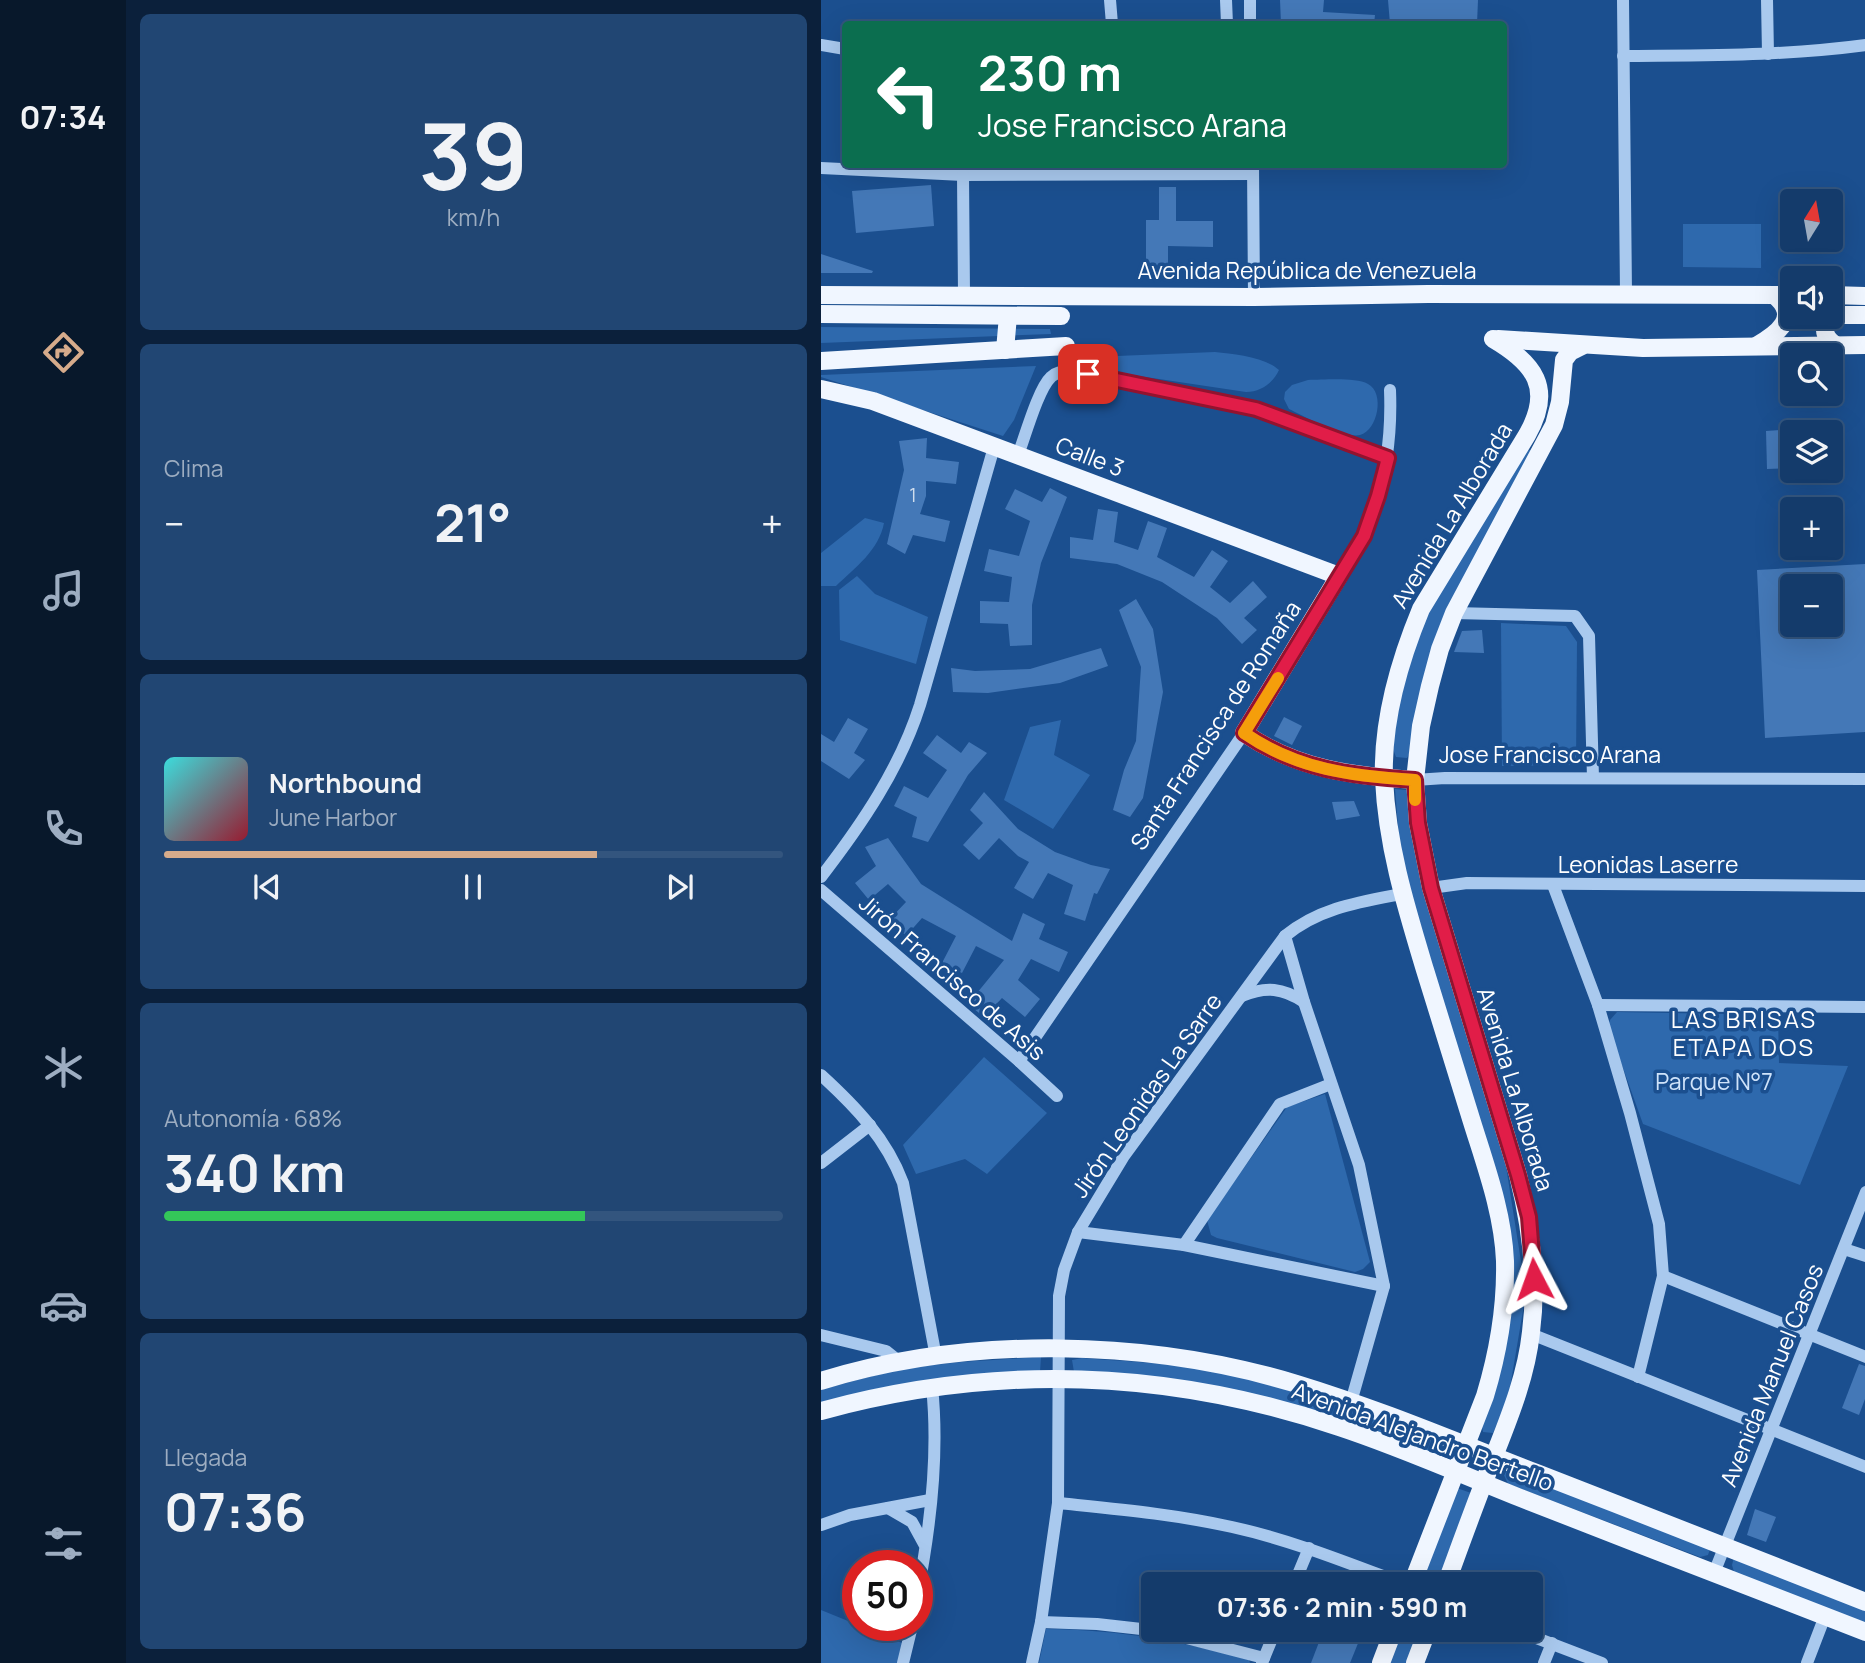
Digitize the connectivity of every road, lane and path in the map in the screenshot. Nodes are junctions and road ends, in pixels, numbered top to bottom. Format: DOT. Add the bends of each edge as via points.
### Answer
graph roads {
  1 [pos="1110,0"];
  2 [pos="1226,0"];
  3 [pos="1250,0"];
  4 [pos="1623,0"];
  5 [pos="1767,0"];
  6 [pos="1111,21"];
  7 [pos="1227,21"];
  8 [pos="1250,21"];
  9 [pos="821,45"];
  10 [pos="1865,45"];
  11 [pos="842,48"];
  12 [pos="1768,54"];
  13 [pos="1623,56"];
  14 [pos="821,168"];
  15 [pos="1230,169"];
  16 [pos="1253,169"];
  17 [pos="1110,170"];
  18 [pos="963,175"];
  19 [pos="1627,293"];
  20 [pos="964,294"];
  21 [pos="821,295"];
  22 [pos="1774,295"];
  23 [pos="1780,295"];
  24 [pos="1843,295"];
  25 [pos="1865,296"];
  26 [pos="1254,297"];
  27 [pos="1780,302"];
  28 [pos="821,314"];
  29 [pos="1843,315"];
  30 [pos="1865,315"];
  31 [pos="937,316"];
  32 [pos="1008,316"];
  33 [pos="1061,316"];
  34 [pos="1781,329"];
  35 [pos="1824,329"];
  36 [pos="1834,343"];
  37 [pos="1865,345"];
  38 [pos="1066,346"];
  39 [pos="1582,346"];
  40 [pos="1843,346"];
  41 [pos="1754,347"];
  42 [pos="1780,347"];
  43 [pos="1005,350"];
  44 [pos="821,361"];
  45 [pos="821,389"];
  46 [pos="1390,390"];
  47 [pos="994,447"];
  48 [pos="1018,455"];
  49 [pos="1388,458"];
  50 [pos="1339,576"];
  51 [pos="1454,613"];
  52 [pos="1244,733"];
  53 [pos="1384,778"];
  54 [pos="1593,778"];
  55 [pos="1865,779"];
  56 [pos="1415,780"];
  57 [pos="821,877"];
  58 [pos="1553,885"];
  59 [pos="1865,886"];
  60 [pos="1431,888"];
  61 [pos="821,890"];
  62 [pos="1401,894"];
  63 [pos="1285,936"];
  64 [pos="1241,996"];
  65 [pos="1304,1002"];
  66 [pos="1598,1005"];
  67 [pos="1865,1007"];
  68 [pos="1019,1061"];
  69 [pos="821,1075"];
  70 [pos="1331,1084"];
  71 [pos="1057,1096"];
  72 [pos="870,1125"];
  73 [pos="821,1163"];
  74 [pos="1865,1192"];
  75 [pos="1078,1232"];
  76 [pos="1184,1245"];
  77 [pos="1844,1249"];
  78 [pos="1865,1256"];
  79 [pos="1663,1276"];
  80 [pos="1384,1286"];
  81 [pos="1531,1334"];
  82 [pos="821,1335"];
  83 [pos="1809,1336"];
  84 [pos="1058,1350"];
  85 [pos="936,1356"];
  86 [pos="1865,1357"];
  87 [pos="901,1363"];
  88 [pos="1638,1377"];
  89 [pos="1058,1378"];
  90 [pos="821,1381"];
  91 [pos="932,1387"];
  92 [pos="1351,1402"];
  93 [pos="821,1411"];
  94 [pos="1771,1431"];
  95 [pos="1466,1446"];
  96 [pos="1494,1457"];
  97 [pos="1865,1467"];
  98 [pos="1456,1472"];
  99 [pos="1484,1483"];
  100 [pos="930,1500"];
  101 [pos="1058,1503"];
  102 [pos="887,1508"];
  103 [pos="821,1525"];
  104 [pos="924,1544"];
  105 [pos="1725,1547"];
  106 [pos="1309,1548"];
  107 [pos="923,1550"];
  108 [pos="1299,1572"];
  109 [pos="1372,1572"];
  110 [pos="1417,1572"];
  111 [pos="1451,1572"];
  112 [pos="1714,1573"];
  113 [pos="1865,1602"];
  114 [pos="1825,1616"];
  115 [pos="1041,1622"];
  116 [pos="1865,1632"];
  117 [pos="1543,1640"];
  118 [pos="908,1641"];
  119 [pos="1271,1642"];
  120 [pos="1389,1642"];
  121 [pos="1423,1642"];
  122 [pos="1552,1643"];
  123 [pos="1263,1660"];
  124 [pos="903,1663"];
  125 [pos="1032,1663"];
  126 [pos="1381,1663"];
  127 [pos="1415,1663"];
  128 [pos="1544,1663"];
  129 [pos="1602,1663"];
  130 [pos="1807,1663"];
  1 -- 6 [label="street"];
  2 -- 7 [label="street"];
  3 -- 8 [label="street"];
  4 -- 13 [label="street"];
  5 -- 12 [label="street"];
  9 -- 11 [label="street"];
  10 -- 12 [label="street"];
  12 -- 13 [label="street"];
  13 -- 19 [label="street"];
  14 -- 18 [label="street"];
  15 -- 16 [label="street"];
  15 -- 17 [label="street"];
  16 -- 26 [label="street"];
  17 -- 18 [label="street"];
  18 -- 20 [label="street"];
  19 -- 22 [label="main road, Avenida República de Venezuela"];
  19 -- 26 [label="main road, Avenida República de Venezuela"];
  20 -- 21 [label="main road, Avenida República de Venezuela"];
  20 -- 26 [label="main road, Avenida República de Venezuela"];
  20 -- 31 [label="main road"];
  22 -- 23 [label="main road, Avenida República de Venezuela"];
  22 -- 27 [label="main road"];
  24 -- 25 [label="main road"];
  28 -- 31 [label="main road"];
  29 -- 30 [label="main road"];
  31 -- 32 [label="main road"];
  32 -- 33 [label="main road"];
  32 -- 43 [label="main road"];
  34 -- 41 [label="main road"];
  35 -- 36 [label="main road"];
  37 -- 40 [label="main road"];
  38 -- 43 [label="main road"];
  39 -- 41 [label="main road"];
  39 -- 51 [label="main road, Avenida La Alborada" via="1564,360 1554,425"];
  39 -- 53 [label="main road, Avenida La Alborada" via="1493,339 1532,369 1540,393 1537,414 1421,610 1408,640 1393,698"];
  41 -- 42 [label="main road"];
  43 -- 44 [label="main road"];
  45 -- 47 [label="main road, Calle 3" via="872,401"];
  46 -- 49 [label="street, Santa Francisca de Romaña"];
  47 -- 48 [label="main road, Calle 3"];
  47 -- 57 [label="street" via="905,746 885,784"];
  48 -- 49 [label="street" via="1043,389 1058,372 1243,405"];
  48 -- 50 [label="main road, Calle 3"];
  49 -- 50 [label="street, Santa Francisca de Romaña" via="1364,536"];
  50 -- 52 [label="main road, Santa Francisca de Romaña"];
  51 -- 54 [label="street" via="1575,616 1589,636"];
  51 -- 56 [label="main road, Avenida La Alborada" via="1430,686"];
  52 -- 53 [label="main road, Jose Francisco Arana" via="1269,750 1322,768"];
  52 -- 68 [label="street, Santa Francisca de Romaña"];
  53 -- 56 [label="main road, Jose Francisco Arana"];
  53 -- 62 [label="main road, Avenida La Alborada"];
  54 -- 55 [label="street, Jose Francisco Arana"];
  54 -- 56 [label="street, Jose Francisco Arana"];
  56 -- 60 [label="main road, Avenida La Alborada"];
  58 -- 59 [label="street, Leonidas Laserre"];
  58 -- 60 [label="street, Leonidas Laserre" via="1467,883"];
  58 -- 66 [label="street"];
  60 -- 81 [label="main road, Avenida La Alborada" via="1529,1217"];
  61 -- 68 [label="street, Jirón Francisco de Asis"];
  62 -- 63 [label="street, Jirón Leonidas La Sarre" via="1340,906 1301,923"];
  62 -- 95 [label="main road, Avenida La Alborada" via="1491,1183 1505,1260 1496,1358"];
  63 -- 64 [label="street, Jirón Leonidas La Sarre"];
  63 -- 65 [label="street"];
  64 -- 65 [label="street" via="1274,989"];
  64 -- 75 [label="street, Jirón Leonidas La Sarre" via="1124,1156"];
  65 -- 70 [label="street"];
  66 -- 67 [label="street"];
  66 -- 79 [label="street" via="1659,1224"];
  68 -- 71 [label="street, Jirón Francisco de Asis"];
  69 -- 72 [label="street"];
  70 -- 76 [label="street" via="1280,1104"];
  70 -- 80 [label="street" via="1359,1164"];
  72 -- 73 [label="street"];
  72 -- 85 [label="street" via="894,1160 903,1183"];
  74 -- 77 [label="street, Avenida Manuel Casos"];
  75 -- 76 [label="street"];
  75 -- 84 [label="street, Jirón Leonidas La Sarre" via="1059,1296"];
  76 -- 80 [label="street"];
  77 -- 78 [label="street"];
  77 -- 83 [label="street, Avenida Manuel Casos"];
  79 -- 83 [label="street"];
  79 -- 88 [label="street"];
  80 -- 92 [label="street"];
  81 -- 88 [label="street"];
  81 -- 96 [label="main road, Avenida La Alborada" via="1512,1410"];
  82 -- 87 [label="street" via="886,1351"];
  83 -- 86 [label="street"];
  83 -- 94 [label="street, Avenida Manuel Casos"];
  84 -- 85 [label="main road, Avenida Alejandro Bertello"];
  84 -- 89 [label="street, Jirón Leonidas La Sarre"];
  84 -- 92 [label="main road, Avenida Alejandro Bertello" via="1200,1362"];
  85 -- 87 [label="main road, Avenida Alejandro Bertello"];
  87 -- 90 [label="main road, Avenida Alejandro Bertello"];
  88 -- 94 [label="street"];
  89 -- 91 [label="main road, Avenida Alejandro Bertello"];
  89 -- 98 [label="main road, Avenida Alejandro Bertello" via="1146,1383 1222,1395 1339,1427"];
  89 -- 101 [label="street, Jirón Leonidas La Sarre"];
  91 -- 93 [label="main road, Avenida Alejandro Bertello"];
  91 -- 100 [label="street" via="935,1417"];
  92 -- 95 [label="main road, Avenida Alejandro Bertello"];
  94 -- 97 [label="street"];
  94 -- 105 [label="street, Avenida Manuel Casos"];
  95 -- 96 [label="main road, Avenida Alejandro Bertello"];
  95 -- 98 [label="main road, Avenida La Alborada"];
  96 -- 99 [label="main road, Avenida La Alborada"];
  96 -- 105 [label="main road, Avenida Alejandro Bertello"];
  98 -- 99 [label="main road, Avenida Alejandro Bertello"];
  98 -- 110 [label="main road, Avenida La Alborada"];
  99 -- 111 [label="main road, Avenida La Alborada"];
  99 -- 112 [label="main road, Avenida Alejandro Bertello"];
  100 -- 102 [label="street"];
  100 -- 104 [label="street"];
  101 -- 106 [label="street" via="1163,1513"];
  101 -- 115 [label="street, Jirón Leonidas La Sarre"];
  102 -- 103 [label="street"];
  102 -- 104 [label="street" via="912,1522"];
  104 -- 107 [label="street"];
  105 -- 112 [label="street, Avenida Manuel Casos"];
  105 -- 113 [label="main road, Avenida Alejandro Bertello"];
  106 -- 108 [label="street"];
  106 -- 109 [label="street"];
  112 -- 114 [label="main road, Avenida Alejandro Bertello"];
  114 -- 116 [label="main road, Avenida Alejandro Bertello"];
  114 -- 130 [label="street"];
  115 -- 123 [label="street" via="1159,1631"];
  115 -- 125 [label="street, Jirón Leonidas La Sarre"];
  117 -- 122 [label="street"];
  118 -- 124 [label="street"];
  119 -- 123 [label="street"];
  120 -- 126 [label="main road"];
  121 -- 127 [label="main road"];
  122 -- 128 [label="street"];
  122 -- 129 [label="street"];
}
